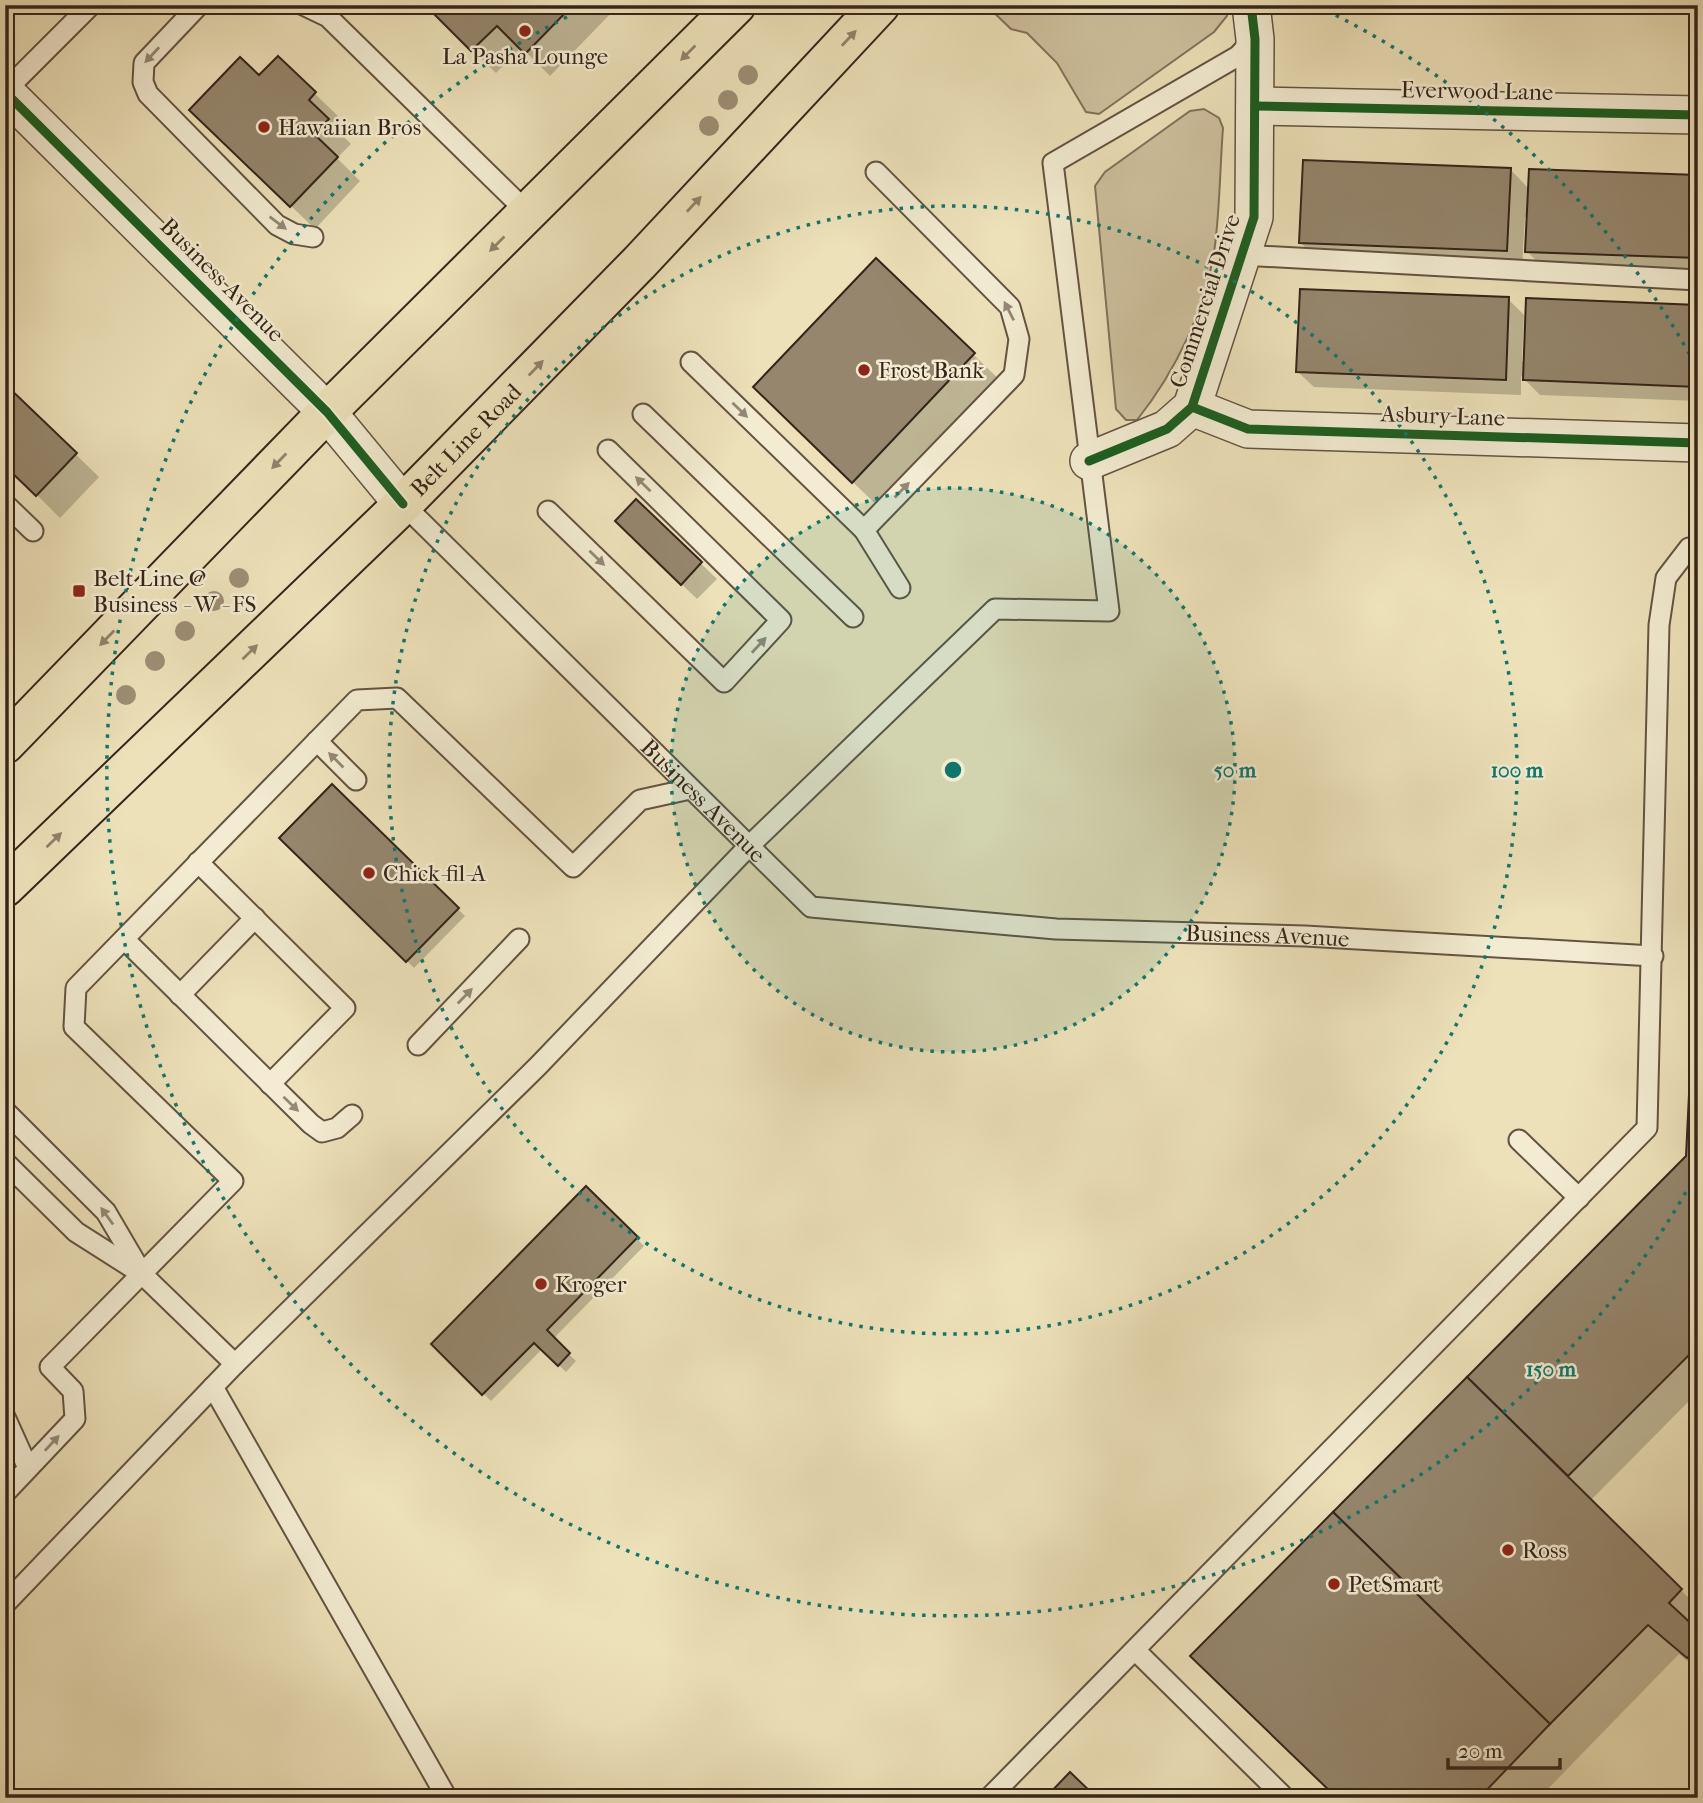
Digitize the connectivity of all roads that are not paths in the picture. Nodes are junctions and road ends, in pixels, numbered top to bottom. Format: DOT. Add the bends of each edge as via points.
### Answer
graph roads {
  1 [pos="91,5"];
  2 [pos="199,5"];
  3 [pos="303,5"];
  4 [pos="736,5"];
  5 [pos="880,5"];
  6 [pos="1253,22"];
  7 [pos="5,91"];
  8 [pos="1255,106"];
  9 [pos="1698,115"];
  10 [pos="876,172"];
  11 [pos="528,213"];
  12 [pos="313,237"];
  13 [pos="1242,255"];
  14 [pos="1698,280"];
  15 [pos="691,362"];
  16 [pos="1192,407"];
  17 [pos="327,412"];
  18 [pos="643,414"];
  19 [pos="1698,443"];
  20 [pos="608,450"];
  21 [pos="1089,461"];
  22 [pos="5,504"];
  23 [pos="402,504"];
  24 [pos="548,511"];
  25 [pos="864,530"];
  26 [pos="33,531"];
  27 [pos="1698,548"];
  28 [pos="900,588"];
  29 [pos="853,617"];
  30 [pos="317,741"];
  31 [pos="5,744"];
  32 [pos="356,780"];
  33 [pos="690,789"];
  34 [pos="749,846"];
  35 [pos="198,862"];
  36 [pos="5,887"];
  37 [pos="255,918"];
  38 [pos="124,939"];
  39 [pos="519,939"];
  40 [pos="1653,956"];
  41 [pos="180,995"];
  42 [pos="418,1045"];
  43 [pos="270,1084"];
  44 [pos="5,1111"];
  45 [pos="352,1115"];
  46 [pos="1519,1140"];
  47 [pos="5,1162"];
  48 [pos="1579,1198"];
  49 [pos="142,1274"];
  50 [pos="235,1364"];
  51 [pos="213,1387"];
  52 [pos="5,1417"];
  53 [pos="28,1468"];
  54 [pos="5,1493"];
  55 [pos="5,1604"];
  56 [pos="1135,1650"];
  57 [pos="447,1798"];
  58 [pos="989,1798"];
  59 [pos="1285,1798"];
  1 -- 7 [label="lane"];
  2 -- 12 [label="lane, one-way" via="144,63 148,94 277,225"];
  3 -- 11 [label="lane" via="328,17"];
  4 -- 11 [label="main road, one-way"];
  23 -- 5 [label="main road, Belt Line Road, one-way" via="640,262"];
  6 -- 8 [label="street, Commercial Drive"];
  6 -- 21 [label="lane" via="1238,56 1053,163"];
  7 -- 17 [label="street, Business Avenue"];
  8 -- 9 [label="street, Everwood Lane"];
  8 -- 13 [label="street, Commercial Drive" via="1254,217"];
  25 -- 10 [label="lane, one-way" via="1014,374 1019,339 1010,307"];
  11 -- 17 [label="main road, one-way"];
  13 -- 14 [label="lane"];
  13 -- 16 [label="street, Commercial Drive"];
  15 -- 25 [label="lane, one-way"];
  16 -- 19 [label="street, Asbury Lane" via="1248,429"];
  16 -- 21 [label="street, Commercial Drive" via="1167,429"];
  17 -- 23 [label="street, Business Avenue"];
  17 -- 31 [label="main road, one-way"];
  18 -- 29 [label="lane"];
  24 -- 20 [label="lane, one-way" via="724,682 781,620"];
  21 -- 34 [label="lane" via="1109,611 995,609"];
  22 -- 26 [label="lane"];
  23 -- 33 [label="lane, Business Avenue"];
  36 -- 23 [label="main road, Belt Line Road, one-way"];
  25 -- 28 [label="lane"];
  27 -- 40 [label="lane" via="1689,548 1666,578 1659,625"];
  32 -- 30 [label="lane, one-way"];
  30 -- 33 [label="lane" via="357,700 397,698 573,867 640,800"];
  30 -- 35 [label="lane"];
  33 -- 34 [label="lane, Business Avenue"];
  34 -- 40 [label="lane, Business Avenue" via="811,907 1056,929 1305,936"];
  34 -- 50 [label="lane" via="538,1066"];
  35 -- 37 [label="lane"];
  35 -- 38 [label="lane"];
  37 -- 41 [label="lane"];
  37 -- 43 [label="lane" via="345,1008"];
  38 -- 41 [label="lane"];
  38 -- 49 [label="lane" via="76,988 74,1027 233,1181"];
  42 -- 39 [label="lane, one-way"];
  40 -- 48 [label="lane" via="1647,1128"];
  41 -- 43 [label="lane"];
  43 -- 45 [label="lane, one-way" via="322,1132 337,1128"];
  49 -- 44 [label="lane, one-way" via="106,1212"];
  46 -- 48 [label="lane"];
  47 -- 49 [label="lane" via="76,1232"];
  48 -- 56 [label="lane"];
  49 -- 50 [label="lane"];
  53 -- 49 [label="lane, one-way" via="75,1419 73,1391 50,1367"];
  50 -- 51 [label="lane"];
  51 -- 55 [label="lane"];
  51 -- 57 [label="lane"];
  52 -- 53 [label="lane"];
  53 -- 54 [label="lane"];
  56 -- 58 [label="lane"];
  56 -- 59 [label="lane"];
}
